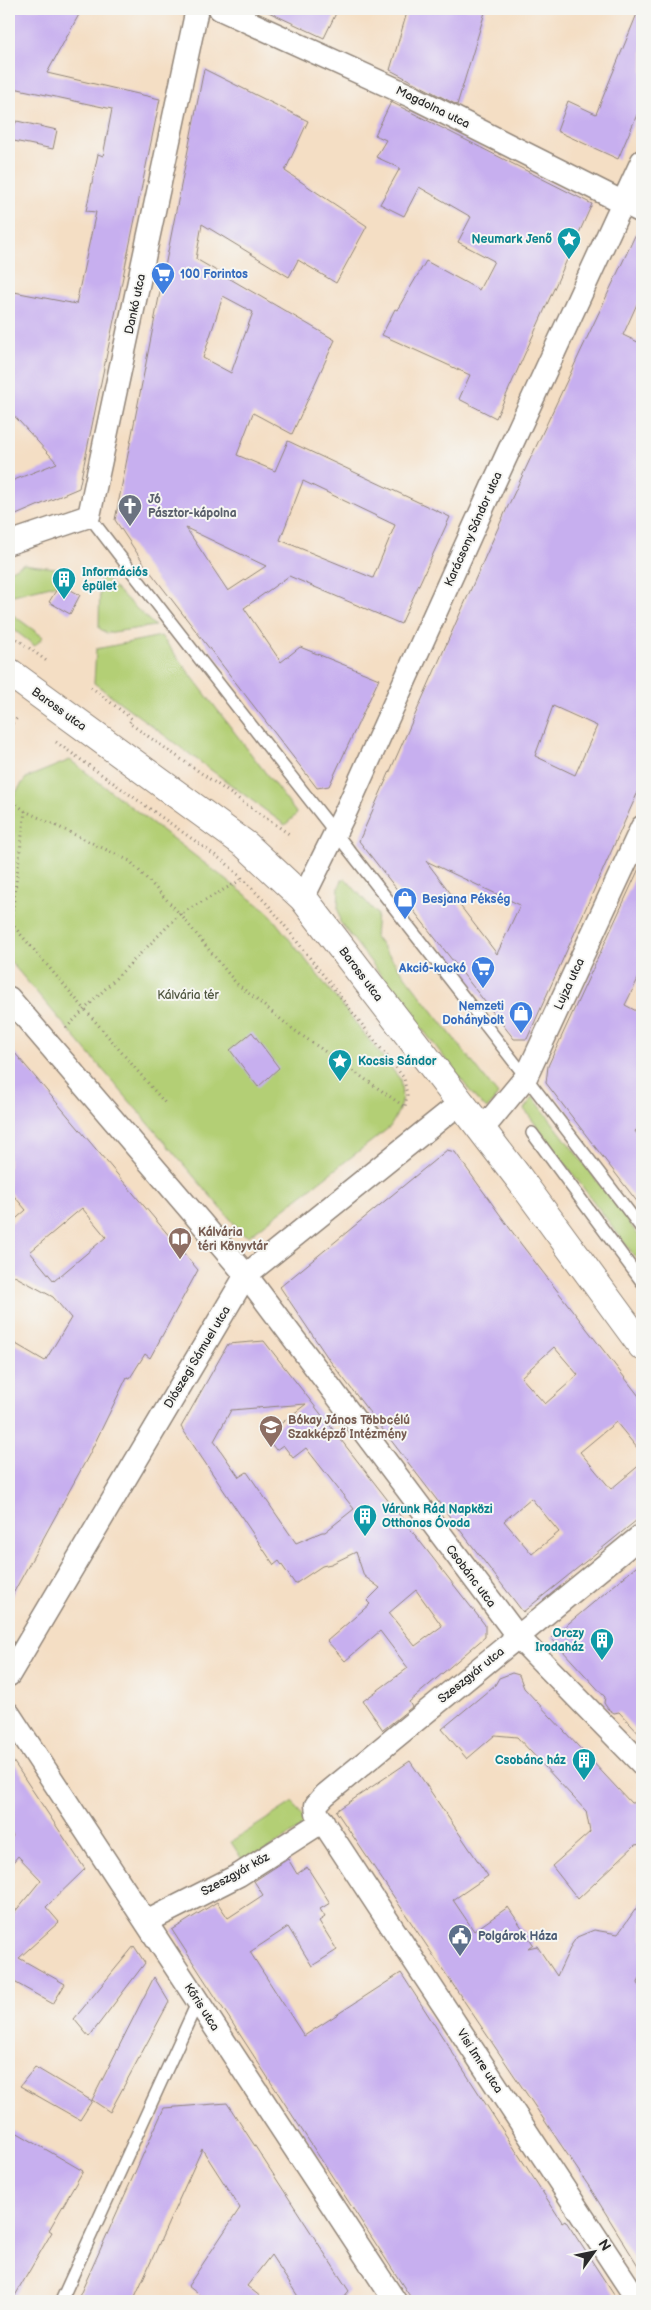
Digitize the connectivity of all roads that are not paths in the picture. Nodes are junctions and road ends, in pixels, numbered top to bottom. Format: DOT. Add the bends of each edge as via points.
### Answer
graph roads {
  1 [pos="197,9"];
  2 [pos="220,9"];
  3 [pos="642,161"];
  4 [pos="633,207"];
  5 [pos="89,516"];
  6 [pos="9,543"];
  7 [pos="9,672"];
  8 [pos="642,827"];
  9 [pos="336,833"];
  10 [pos="303,898"];
  11 [pos="9,998"];
  12 [pos="526,1077"];
  13 [pos="460,1103"];
  14 [pos="482,1131"];
  15 [pos="532,1133"];
  16 [pos="642,1229"];
  17 [pos="246,1275"];
  18 [pos="642,1282"];
  19 [pos="642,1346"];
  20 [pos="642,1535"];
  21 [pos="518,1637"];
  22 [pos="9,1675"];
  23 [pos="9,1714"];
  24 [pos="642,1764"];
  25 [pos="323,1821"];
  26 [pos="146,1922"];
  27 [pos="198,2001"];
  28 [pos="61,2301"];
  29 [pos="395,2301"];
  30 [pos="638,2301"];
  1 -- 5 [label="street, Dankó utca"];
  2 -- 4 [label="street, Magdolna utca" via="413,97"];
  3 -- 4 [label="street, Karácsony Sándor utca"];
  4 -- 9 [label="street, Karácsony Sándor utca" via="492,484"];
  5 -- 6 [label="street"];
  5 -- 9 [label="lane"];
  7 -- 10 [label="street, Baross utca" via="246,845"];
  8 -- 12 [label="street, Lujza utca"];
  9 -- 10 [label="street, Karácsony Sándor utca"];
  9 -- 12 [label="lane"];
  10 -- 13 [label="street, Baross utca"];
  11 -- 17 [label="street"];
  12 -- 14 [label="street, Lujza utca"];
  12 -- 16 [label="lane"];
  13 -- 14 [label="street, Baross utca"];
  13 -- 17 [label="street, Diószegi Sámuel utca"];
  14 -- 19 [label="street, Baross utca"];
  15 -- 18 [label="lane"];
  17 -- 21 [label="street, Csobánc utca"];
  17 -- 22 [label="street, Diószegi Sámuel utca"];
  20 -- 21 [label="street, Szeszgyár utca"];
  21 -- 24 [label="street, Csobánc utca"];
  21 -- 25 [label="street, Szeszgyár utca" via="325,1795 316,1806"];
  23 -- 26 [label="street, Kőris utca"];
  25 -- 26 [label="street, Szeszgyár köz" via="238,1875"];
  25 -- 30 [label="street, Visi Imre utca"];
  26 -- 27 [label="street, Kőris utca"];
  27 -- 28 [label="lane"];
  27 -- 29 [label="street, Kőris utca"];
}
